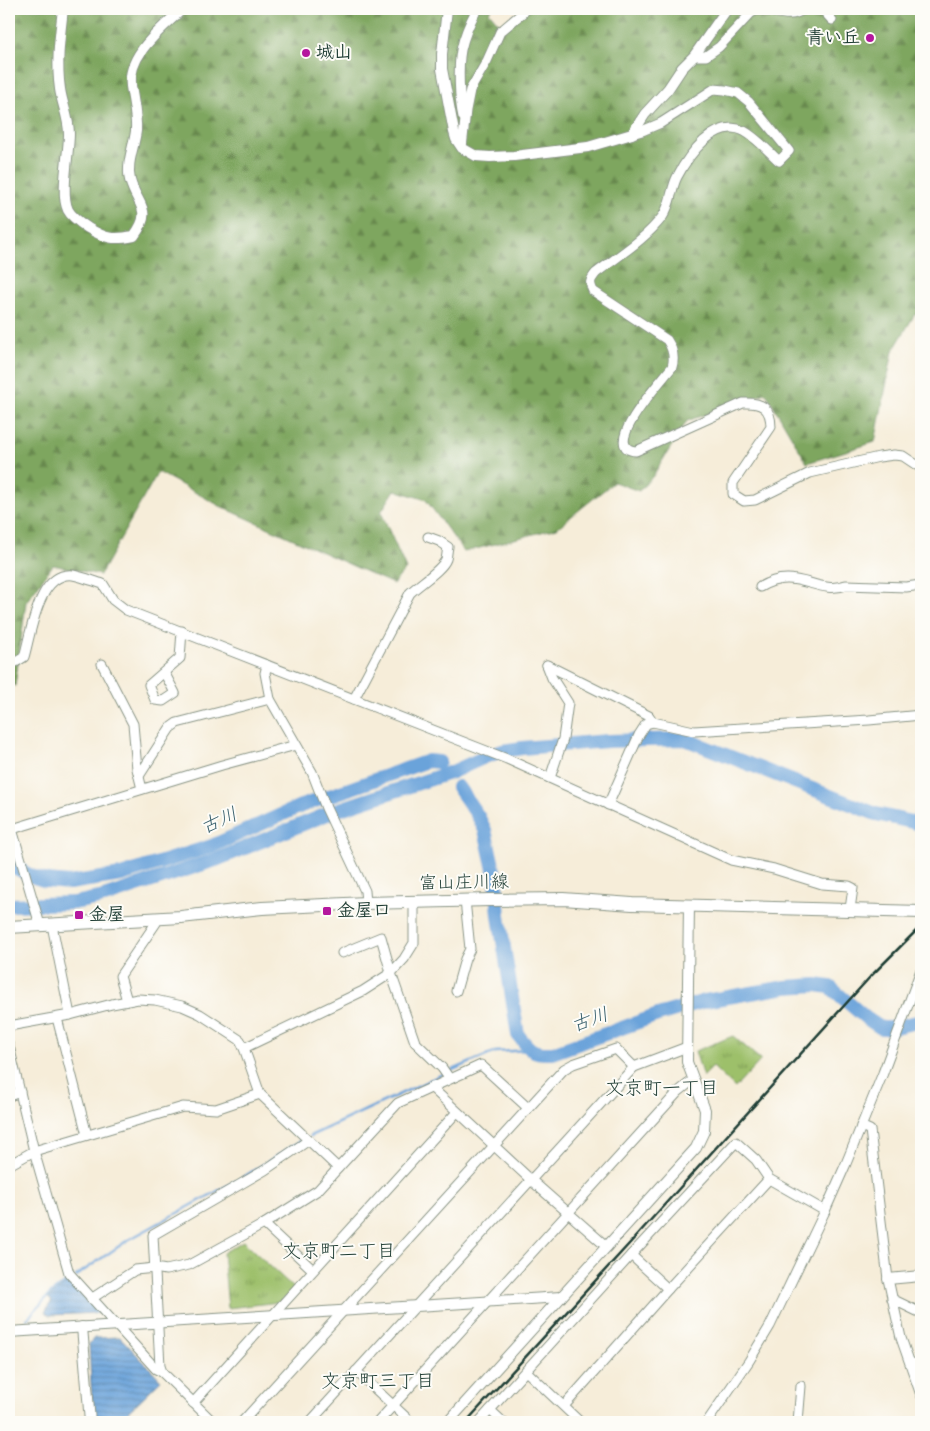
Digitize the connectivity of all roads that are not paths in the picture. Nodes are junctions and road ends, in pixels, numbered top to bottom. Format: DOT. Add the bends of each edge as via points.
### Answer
graph roads {
  1 [pos="63,9"];
  2 [pos="182,9"];
  3 [pos="447,9"];
  4 [pos="476,9"];
  5 [pos="527,9"];
  6 [pos="727,9"];
  7 [pos="804,9"];
  8 [pos="822,9"];
  9 [pos="832,20"];
  10 [pos="694,56"];
  11 [pos="464,125"];
  12 [pos="632,134"];
  13 [pos="462,148"];
  14 [pos="921,468"];
  15 [pos="428,537"];
  16 [pos="921,585"];
  17 [pos="760,587"];
  18 [pos="182,631"];
  19 [pos="9,662"];
  20 [pos="102,664"];
  21 [pos="267,665"];
  22 [pos="164,672"];
  23 [pos="270,699"];
  24 [pos="354,699"];
  25 [pos="921,715"];
  26 [pos="653,722"];
  27 [pos="296,745"];
  28 [pos="139,776"];
  29 [pos="550,778"];
  30 [pos="142,789"];
  31 [pos="608,805"];
  32 [pos="10,830"];
  33 [pos="465,900"];
  34 [pos="414,902"];
  35 [pos="366,903"];
  36 [pos="689,905"];
  37 [pos="850,909"];
  38 [pos="921,912"];
  39 [pos="156,918"];
  40 [pos="46,925"];
  41 [pos="9,927"];
  42 [pos="342,953"];
  43 [pos="921,970"];
  44 [pos="391,973"];
  45 [pos="456,991"];
  46 [pos="127,1001"];
  47 [pos="70,1015"];
  48 [pos="57,1018"];
  49 [pos="9,1026"];
  50 [pos="9,1046"];
  51 [pos="688,1047"];
  52 [pos="244,1048"];
  53 [pos="634,1067"];
  54 [pos="449,1078"];
  55 [pos="694,1080"];
  56 [pos="431,1087"];
  57 [pos="20,1092"];
  58 [pos="260,1094"];
  59 [pos="9,1096"];
  60 [pos="528,1108"];
  61 [pos="457,1112"];
  62 [pos="861,1126"];
  63 [pos="87,1135"];
  64 [pos="309,1140"];
  65 [pos="494,1146"];
  66 [pos="34,1151"];
  67 [pos="9,1164"];
  68 [pos="338,1168"];
  69 [pos="769,1179"];
  70 [pos="531,1180"];
  71 [pos="825,1211"];
  72 [pos="568,1213"];
  73 [pos="264,1224"];
  74 [pos="606,1247"];
  75 [pos="631,1255"];
  76 [pos="155,1268"];
  77 [pos="313,1270"];
  78 [pos="921,1276"];
  79 [pos="888,1279"];
  80 [pos="668,1289"];
  81 [pos="561,1297"];
  82 [pos="91,1299"];
  83 [pos="892,1299"];
  84 [pos="488,1301"];
  85 [pos="416,1306"];
  86 [pos="344,1310"];
  87 [pos="921,1312"];
  88 [pos="273,1315"];
  89 [pos="158,1322"];
  90 [pos="114,1325"];
  91 [pos="82,1327"];
  92 [pos="9,1332"];
  93 [pos="910,1362"];
  94 [pos="921,1368"];
  95 [pos="356,1371"];
  96 [pos="526,1371"];
  97 [pos="162,1372"];
  98 [pos="801,1386"];
  99 [pos="921,1394"];
  100 [pos="194,1403"];
  101 [pos="393,1406"];
  102 [pos="564,1406"];
  103 [pos="490,1410"];
  104 [pos="711,1421"];
  105 [pos="90,1422"];
  106 [pos="213,1422"];
  107 [pos="242,1422"];
  108 [pos="310,1422"];
  109 [pos="378,1422"];
  110 [pos="411,1422"];
  111 [pos="448,1422"];
  112 [pos="479,1422"];
  113 [pos="503,1422"];
  114 [pos="580,1422"];
  115 [pos="798,1422"];
  1 -- 2 [label="street" via="58,66 69,132 65,195 68,210 93,231 106,238 120,239 134,236 143,224 144,210 130,180 128,165 136,130 130,83 134,65 137,55"];
  3 -- 13 [label="street" via="442,69 454,132"];
  4 -- 11 [label="street" via="461,51"];
  5 -- 11 [label="street" via="500,32 470,90"];
  6 -- 10 [label="street"];
  7 -- 10 [label="street" via="790,15 757,10 719,47 706,56"];
  8 -- 9 [label="street"];
  10 -- 12 [label="street"];
  11 -- 13 [label="street"];
  12 -- 13 [label="street" via="588,147 514,156 476,156"];
  12 -- 14 [label="street" via="661,123 714,89 726,90 738,93 749,102 790,151 779,161 744,131 728,129 711,134 695,150 677,177 669,205 656,225 590,280 593,291 667,340 672,348 672,367 628,424 623,440 625,447 636,451 743,403 753,402 768,412 771,427 733,483 732,494 744,502 755,500 810,473 879,457 903,456"];
  15 -- 24 [label="street" via="448,547 446,561 410,593"];
  16 -- 17 [label="street" via="846,585 840,588 791,578"];
  18 -- 19 [label="street" via="126,610 113,600 103,584 71,575 58,579 47,588 39,600 24,657"];
  18 -- 21 [label="street"];
  18 -- 22 [label="street" via="180,658"];
  20 -- 28 [label="street" via="133,724"];
  21 -- 23 [label="street" via="265,673"];
  21 -- 24 [label="street"];
  23 -- 27 [label="street"];
  23 -- 28 [label="street" via="177,723 170,728"];
  24 -- 29 [label="street"];
  25 -- 26 [label="street" via="694,731"];
  26 -- 29 [label="street" via="649,716 547,665 568,702 560,752"];
  26 -- 31 [label="street" via="646,724 639,735"];
  27 -- 30 [label="street"];
  27 -- 35 [label="street" via="312,772 365,890"];
  28 -- 30 [label="street"];
  29 -- 31 [label="street"];
  30 -- 32 [label="street"];
  31 -- 37 [label="street" via="731,860 822,884 853,888"];
  32 -- 40 [label="street" via="37,912"];
  33 -- 34 [label="main road, 富山庄川線"];
  33 -- 36 [label="main road, 富山庄川線" via="563,899"];
  33 -- 45 [label="street" via="470,949"];
  34 -- 35 [label="main road, 富山庄川線"];
  34 -- 44 [label="street" via="414,944"];
  35 -- 39 [label="main road, 富山庄川線"];
  36 -- 37 [label="main road, 富山庄川線"];
  36 -- 51 [label="street"];
  37 -- 38 [label="main road, 富山庄川線"];
  39 -- 40 [label="main road, 富山庄川線"];
  39 -- 46 [label="street" via="156,923 120,976"];
  40 -- 41 [label="main road, 富山庄川線"];
  40 -- 47 [label="street"];
  42 -- 44 [label="street" via="381,937"];
  43 -- 62 [label="street"];
  44 -- 52 [label="street" via="363,991"];
  44 -- 54 [label="street" via="415,1042"];
  46 -- 47 [label="street"];
  46 -- 52 [label="street" via="155,1000 182,1006 240,1040"];
  47 -- 48 [label="street"];
  48 -- 49 [label="street"];
  48 -- 63 [label="street"];
  50 -- 57 [label="street"];
  51 -- 53 [label="street"];
  51 -- 55 [label="street" via="687,1062"];
  52 -- 58 [label="street"];
  53 -- 60 [label="street" via="616,1049 573,1064 564,1069"];
  53 -- 70 [label="street"];
  54 -- 56 [label="street"];
  54 -- 60 [label="street" via="481,1065"];
  55 -- 72 [label="street" via="678,1092"];
  55 -- 74 [label="street" via="705,1110 704,1131 696,1148"];
  56 -- 61 [label="street"];
  56 -- 68 [label="street" via="398,1103"];
  57 -- 59 [label="street"];
  57 -- 66 [label="street"];
  58 -- 63 [label="street" via="216,1109 183,1107"];
  58 -- 64 [label="street"];
  60 -- 65 [label="street"];
  61 -- 65 [label="street"];
  61 -- 77 [label="street"];
  62 -- 71 [label="street"];
  62 -- 79 [label="street" via="870,1130"];
  63 -- 66 [label="street"];
  64 -- 68 [label="street"];
  64 -- 76 [label="street" via="266,1170 153,1235"];
  65 -- 70 [label="street"];
  65 -- 86 [label="street"];
  66 -- 67 [label="street"];
  66 -- 82 [label="street" via="69,1273"];
  68 -- 73 [label="street" via="318,1190"];
  69 -- 71 [label="street"];
  69 -- 75 [label="street" via="756,1160 736,1142"];
  69 -- 80 [label="street"];
  70 -- 72 [label="street"];
  70 -- 85 [label="street"];
  71 -- 104 [label="street" via="770,1326"];
  72 -- 74 [label="street"];
  72 -- 84 [label="street"];
  73 -- 76 [label="street" via="190,1265 166,1270"];
  73 -- 77 [label="street"];
  74 -- 81 [label="street"];
  75 -- 80 [label="street"];
  75 -- 96 [label="street"];
  76 -- 82 [label="street" via="134,1270"];
  76 -- 89 [label="street"];
  77 -- 88 [label="street"];
  78 -- 79 [label="street"];
  79 -- 83 [label="street"];
  80 -- 102 [label="street"];
  81 -- 84 [label="street"];
  81 -- 111 [label="street"];
  82 -- 90 [label="street"];
  83 -- 87 [label="street"];
  83 -- 93 [label="street"];
  84 -- 85 [label="street"];
  84 -- 101 [label="street"];
  85 -- 86 [label="street"];
  85 -- 95 [label="street"];
  86 -- 88 [label="street"];
  86 -- 107 [label="street"];
  88 -- 89 [label="street"];
  88 -- 100 [label="street"];
  89 -- 90 [label="street"];
  89 -- 97 [label="street"];
  90 -- 91 [label="street"];
  90 -- 97 [label="street"];
  91 -- 92 [label="street"];
  91 -- 105 [label="street"];
  93 -- 94 [label="street"];
  93 -- 99 [label="street"];
  95 -- 101 [label="street"];
  95 -- 108 [label="street"];
  96 -- 102 [label="street"];
  96 -- 103 [label="street"];
  97 -- 100 [label="street"];
  98 -- 115 [label="street"];
  100 -- 106 [label="street"];
  101 -- 109 [label="street"];
  101 -- 110 [label="street"];
  102 -- 114 [label="street"];
  103 -- 112 [label="street"];
  103 -- 113 [label="street"];
}
